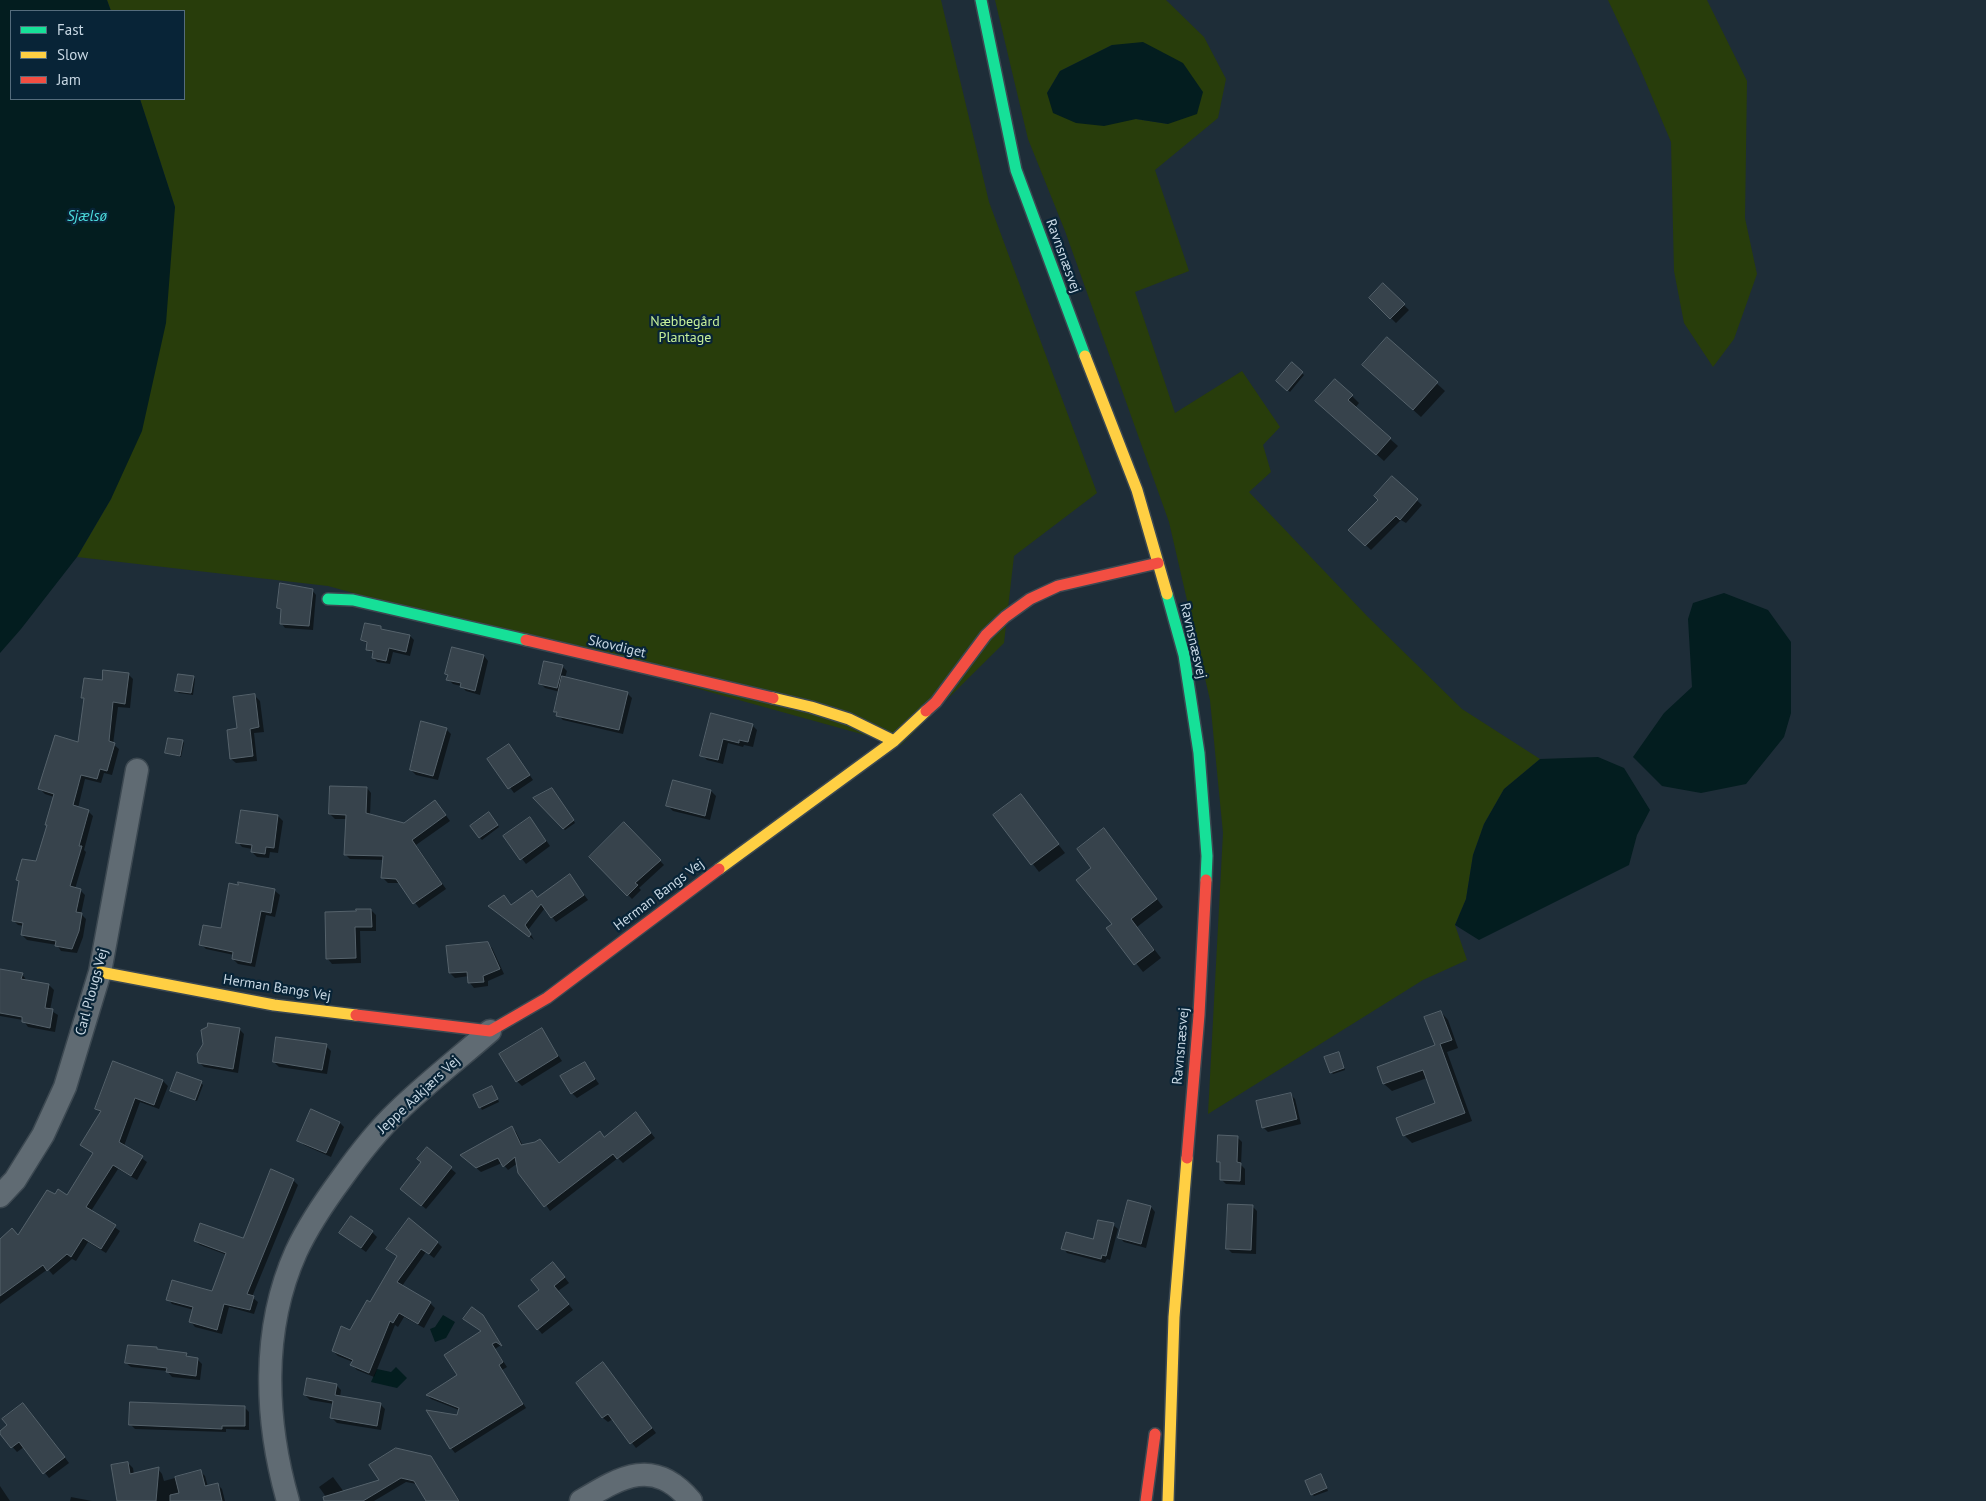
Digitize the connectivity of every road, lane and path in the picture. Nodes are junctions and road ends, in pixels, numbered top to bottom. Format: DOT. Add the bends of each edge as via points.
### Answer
graph roads {
  1 [pos="981,0"];
  2 [pos="1158,563"];
  3 [pos="328,599"];
  4 [pos="894,741"];
  5 [pos="137,770"];
  6 [pos="100,972"];
  7 [pos="490,1031"];
  8 [pos="0,1196"];
  9 [pos="1174,1317"];
  10 [pos="1160,1403"];
  11 [pos="1156,1423"];
  12 [pos="288,1501"];
  13 [pos="581,1501"];
  14 [pos="691,1501"];
  15 [pos="1146,1501"];
  16 [pos="1168,1501"];
  1 -- 2 [label="street, Ravnsnæsvej" via="1016,170 1137,490"];
  2 -- 4 [label="street, Herman Bangs Vej" via="1058,586 1030,599 986,635 936,702"];
  2 -- 9 [label="street, Ravnsnæsvej" via="1184,656 1200,753 1207,856 1199,1016"];
  3 -- 4 [label="street, Skovdiget" via="353,600 810,707 849,719"];
  4 -- 7 [label="street, Herman Bangs Vej" via="547,998"];
  5 -- 6 [label="street, Carl Plougs Vej"];
  6 -- 7 [label="street, Herman Bangs Vej" via="274,1005"];
  6 -- 8 [label="street, Carl Plougs Vej" via="65,1087 43,1135 15,1180"];
  7 -- 12 [label="street, Jeppe Aakjærs Vej" via="397,1112 362,1150 327,1199 296,1252 281,1295 272,1350 270,1412"];
  9 -- 10 [label="street, Ravnsnæsvej"];
  9 -- 16 [label="street, Ravnsnæsvej"];
  11 -- 15 [label="street"];
  13 -- 14 [label="street" via="611,1483 639,1474 661,1478 679,1487"];
}
